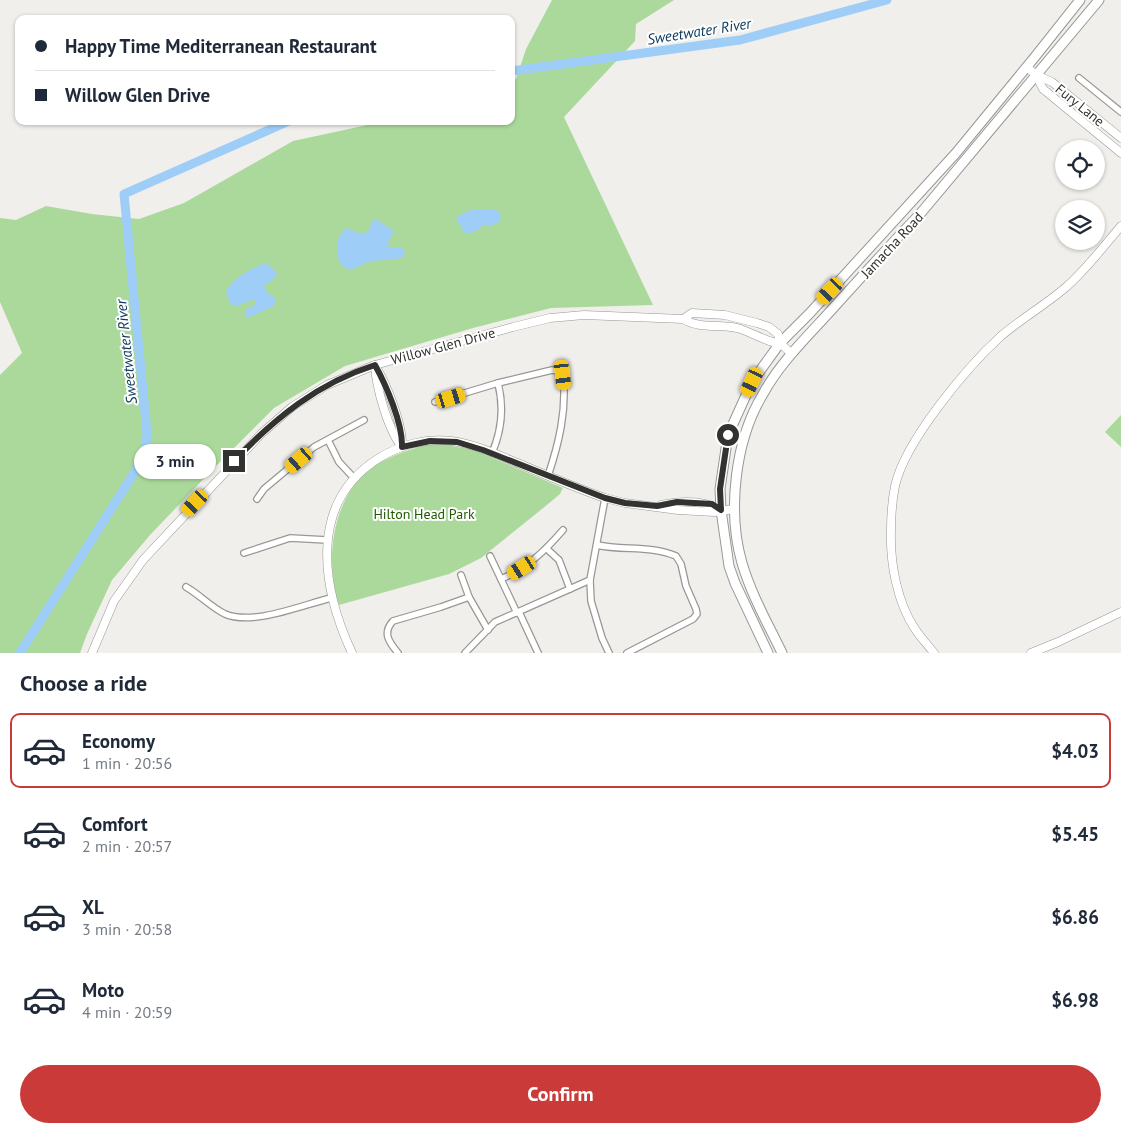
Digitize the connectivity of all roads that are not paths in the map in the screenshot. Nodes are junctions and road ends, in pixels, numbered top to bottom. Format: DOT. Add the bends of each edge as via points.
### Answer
graph roads {
  1 [pos="1080,0"];
  2 [pos="1099,0"];
  3 [pos="1027,67"];
  4 [pos="1036,75"];
  5 [pos="1079,78"];
  6 [pos="1121,112"];
  7 [pos="1121,138"];
  8 [pos="1121,153"];
  9 [pos="1121,226"];
  10 [pos="684,319"];
  11 [pos="780,343"];
  12 [pos="792,354"];
  13 [pos="375,365"];
  14 [pos="498,383"];
  15 [pos="435,402"];
  16 [pos="364,420"];
  17 [pos="328,440"];
  18 [pos="402,447"];
  19 [pos="492,453"];
  20 [pos="548,476"];
  21 [pos="354,478"];
  22 [pos="605,498"];
  23 [pos="257,499"];
  24 [pos="734,509"];
  25 [pos="721,510"];
  26 [pos="563,530"];
  27 [pos="327,540"];
  28 [pos="597,545"];
  29 [pos="547,548"];
  30 [pos="244,553"];
  31 [pos="490,556"];
  32 [pos="461,575"];
  33 [pos="501,579"];
  34 [pos="590,580"];
  35 [pos="186,587"];
  36 [pos="570,589"];
  37 [pos="469,597"];
  38 [pos="332,598"];
  39 [pos="518,612"];
  40 [pos="1121,612"];
  41 [pos="488,630"];
  42 [pos="468,652"];
  43 [pos="92,653"];
  44 [pos="352,653"];
  45 [pos="398,653"];
  46 [pos="538,653"];
  47 [pos="609,653"];
  48 [pos="627,653"];
  49 [pos="768,653"];
  50 [pos="782,653"];
  51 [pos="934,653"];
  52 [pos="1031,653"];
  1 -- 3 [label="main road, Jamacha Road"];
  2 -- 4 [label="main road, Jamacha Road"];
  3 -- 4 [label="main road, Fury Lane"];
  3 -- 11 [label="main road, Jamacha Road" via="956,152"];
  4 -- 7 [label="main road, Fury Lane" via="1052,82"];
  4 -- 8 [label="main road, Fury Lane" via="1043,89"];
  4 -- 12 [label="main road, Jamacha Road" via="920,214"];
  5 -- 6 [label="street"];
  9 -- 51 [label="main road" via="1065,287 1001,336 960,379 904,460 895,485 890,547 906,610 915,629"];
  10 -- 11 [label="main road, Willow Glen Drive" via="691,324 736,328 770,343"];
  10 -- 11 [label="main road, Willow Glen Drive" via="692,313 739,317 772,329 779,336"];
  10 -- 13 [label="main road, Willow Glen Drive" via="557,317 513,326"];
  11 -- 12 [label="main road, Willow Glen Drive"];
  11 -- 25 [label="main road, Jamacha Road" via="752,382 728,435 720,489"];
  12 -- 24 [label="main road, Jamacha Road" via="763,392 752,414 740,459"];
  13 -- 18 [label="main road" via="378,389 395,438"];
  13 -- 43 [label="main road, Willow Glen Drive" via="307,396 247,447 132,573 114,601"];
  14 -- 15 [label="street"];
  14 -- 19 [label="street" via="502,418"];
  14 -- 20 [label="street" via="552,370 563,375 565,392 558,444"];
  16 -- 17 [label="street"];
  17 -- 21 [label="street" via="339,462"];
  17 -- 23 [label="street" via="312,449 264,489"];
  18 -- 19 [label="main road" via="446,441"];
  18 -- 21 [label="main road" via="380,457"];
  19 -- 20 [label="main road"];
  20 -- 22 [label="main road"];
  21 -- 27 [label="main road" via="338,504"];
  22 -- 25 [label="main road" via="678,510"];
  22 -- 28 [label="street"];
  24 -- 25 [label="main road"];
  24 -- 50 [label="main road, Jamacha Road" via="735,530 745,571"];
  25 -- 49 [label="main road, Jamacha Road" via="729,566"];
  26 -- 29 [label="street"];
  27 -- 30 [label="street" via="290,538"];
  27 -- 38 [label="main road"];
  28 -- 34 [label="street"];
  28 -- 48 [label="street" via="645,548 676,556 696,610 689,621"];
  29 -- 33 [label="street" via="531,563"];
  29 -- 36 [label="street" via="559,560"];
  31 -- 33 [label="street"];
  32 -- 37 [label="street"];
  33 -- 39 [label="street"];
  34 -- 36 [label="street"];
  34 -- 47 [label="street" via="594,608"];
  35 -- 38 [label="street" via="218,610 241,618 262,616"];
  36 -- 39 [label="street"];
  37 -- 41 [label="street"];
  37 -- 45 [label="street" via="392,622 388,626 387,637"];
  38 -- 44 [label="main road" via="340,628"];
  39 -- 41 [label="street" via="495,622"];
  39 -- 46 [label="street"];
  40 -- 52 [label="main road"];
  41 -- 42 [label="street"];
}
